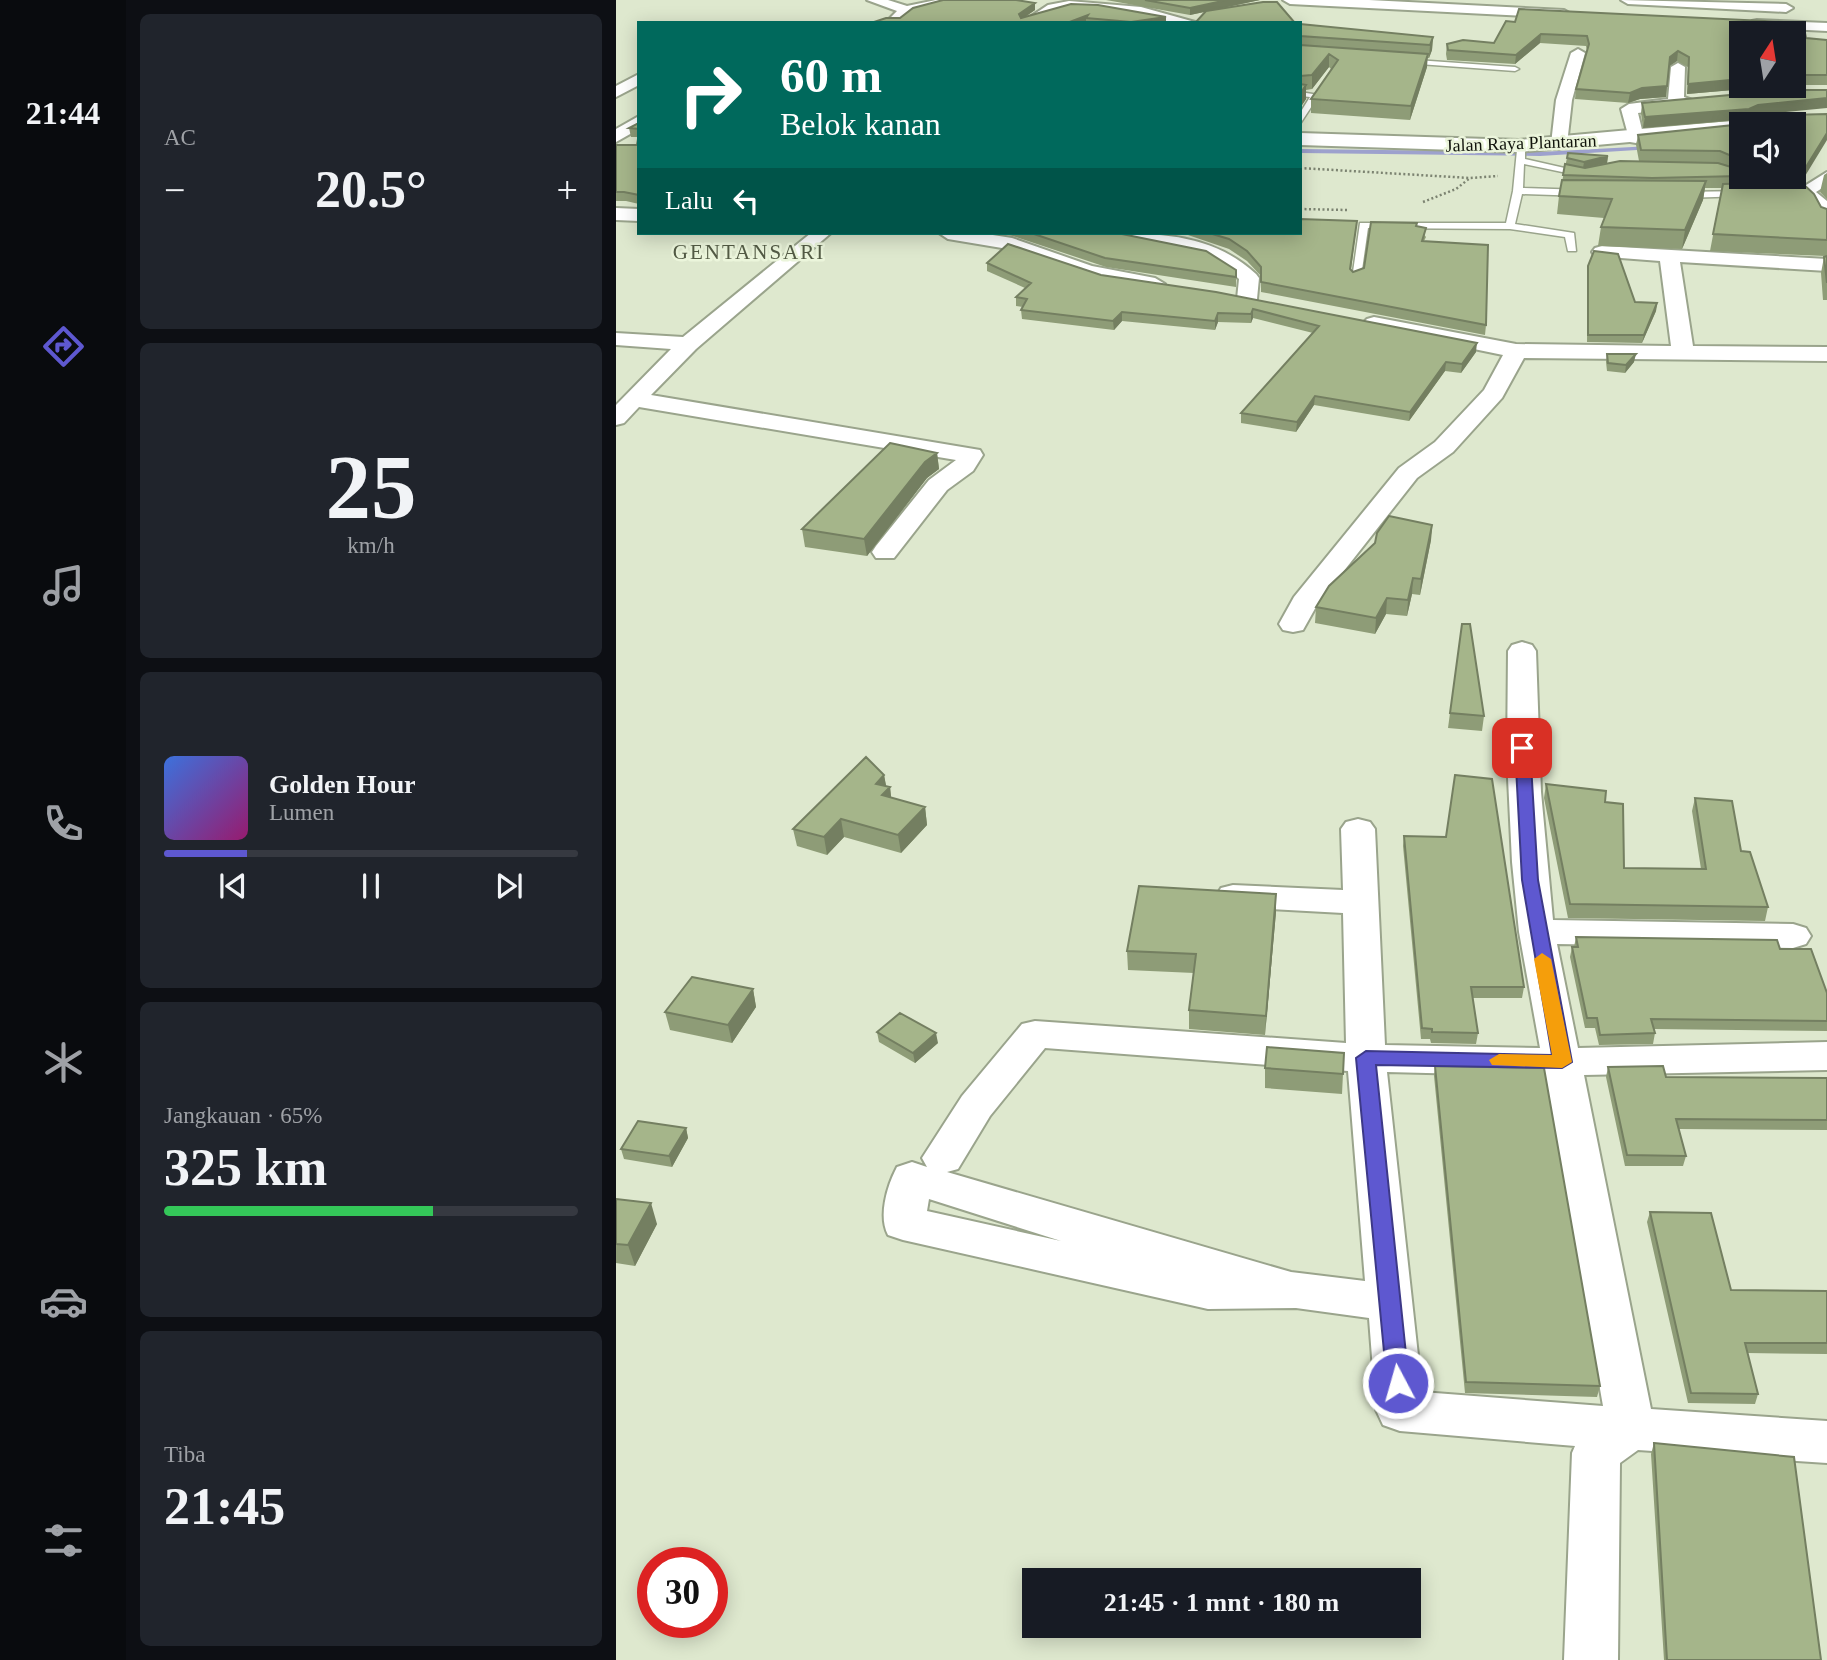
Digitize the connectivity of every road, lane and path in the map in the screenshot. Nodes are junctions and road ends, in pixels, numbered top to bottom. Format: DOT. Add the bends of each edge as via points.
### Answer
graph roads {
  1 [pos="874,0"];
  2 [pos="955,0"];
  3 [pos="1628,0"];
  4 [pos="1034,3"];
  5 [pos="1282,3"];
  6 [pos="1056,6"];
  7 [pos="1795,8"];
  8 [pos="1204,16"];
  9 [pos="900,17"];
  10 [pos="928,20"];
  11 [pos="1031,21"];
  12 [pos="1184,21"];
  13 [pos="1191,21"];
  14 [pos="1806,26"];
  15 [pos="1827,27"];
  16 [pos="1580,37"];
  17 [pos="1806,41"];
  18 [pos="1827,42"];
  19 [pos="1394,61"];
  20 [pos="1678,66"];
  21 [pos="1515,69"];
  22 [pos="637,80"];
  23 [pos="1323,84"];
  24 [pos="616,92"];
  25 [pos="1302,94"];
  26 [pos="1315,95"];
  27 [pos="1703,100"];
  28 [pos="1676,102"];
  29 [pos="1302,118"];
  30 [pos="637,122"];
  31 [pos="1729,127"];
  32 [pos="616,137"];
  33 [pos="1636,138"];
  34 [pos="1302,139"];
  35 [pos="637,145"];
  36 [pos="1559,145"];
  37 [pos="616,146"];
  38 [pos="1521,154"];
  39 [pos="1827,166"];
  40 [pos="1302,168"];
  41 [pos="1596,173"];
  42 [pos="1520,174"];
  43 [pos="1518,191"];
  44 [pos="1596,193"];
  45 [pos="1763,193"];
  46 [pos="1672,195"];
  47 [pos="616,214"];
  48 [pos="637,215"];
  49 [pos="1827,218"];
  50 [pos="1510,226"];
  51 [pos="820,235"];
  52 [pos="965,235"];
  53 [pos="1130,235"];
  54 [pos="1572,249"];
  55 [pos="1602,252"];
  56 [pos="1669,256"];
  57 [pos="1827,265"];
  58 [pos="1356,278"];
  59 [pos="1177,287"];
  60 [pos="1274,304"];
  61 [pos="1355,319"];
  62 [pos="616,339"];
  63 [pos="688,344"];
  64 [pos="1516,351"];
  65 [pos="1684,354"];
  66 [pos="1827,354"];
  67 [pos="636,400"];
  68 [pos="616,418"];
  69 [pos="885,552"];
  70 [pos="1293,624"];
  71 [pos="1521,652"];
  72 [pos="1358,829"];
  73 [pos="1197,894"];
  74 [pos="1359,902"];
  75 [pos="1537,932"];
  76 [pos="1793,936"];
  77 [pos="1827,1056"];
  78 [pos="1366,1058"];
  79 [pos="1562,1062"];
  80 [pos="943,1158"];
  81 [pos="1291,1290"];
  82 [pos="1390,1303"];
  83 [pos="1631,1429"];
  84 [pos="1826,1450"];
  85 [pos="1591,1660"];
  1 -- 9 [label="street"];
  2 -- 9 [label="street"];
  3 -- 7 [label="street"];
  4 -- 6 [label="street"];
  5 -- 16 [label="street"];
  5 -- 16 [label="street"];
  6 -- 11 [label="street"];
  6 -- 12 [label="street" via="1132,8"];
  8 -- 13 [label="street"];
  9 -- 10 [label="street"];
  14 -- 15 [label="street"];
  16 -- 36 [label="street" via="1564,100"];
  17 -- 18 [label="street"];
  19 -- 21 [label="lane"];
  20 -- 28 [label="street"];
  22 -- 24 [label="street"];
  23 -- 26 [label="lane"];
  25 -- 26 [label="lane"];
  26 -- 29 [label="lane"];
  27 -- 28 [label="street"];
  28 -- 33 [label="street" via="1629,109"];
  30 -- 32 [label="street"];
  31 -- 33 [label="main road, Jalan Raya Plantaran"];
  33 -- 36 [label="main road, Jalan Raya Plantaran"];
  34 -- 38 [label="main road, Jalan Raya Plantaran"];
  35 -- 37 [label="main road"];
  36 -- 38 [label="main road, Jalan Raya Plantaran"];
  38 -- 41 [label="lane" via="1566,172"];
  38 -- 42 [label="lane"];
  39 -- 49 [label="street" via="1797,192 1821,205"];
  40 -- 42 [label="path" via="1470,178"];
  42 -- 43 [label="lane"];
  43 -- 44 [label="lane"];
  43 -- 50 [label="lane"];
  45 -- 46 [label="lane"];
  47 -- 48 [label="street"];
  50 -- 54 [label="lane" via="1570,235"];
  50 -- 58 [label="lane" via="1363,225"];
  51 -- 63 [label="street"];
  52 -- 59 [label="street" via="1012,244 1087,271"];
  53 -- 60 [label="street" via="1215,252 1249,278 1237,297"];
  55 -- 56 [label="street"];
  56 -- 57 [label="street"];
  56 -- 65 [label="street"];
  61 -- 64 [label="street"];
  62 -- 63 [label="street"];
  63 -- 67 [label="street"];
  64 -- 65 [label="street"];
  64 -- 70 [label="street" via="1494,393 1444,447 1392,491 1304,603"];
  65 -- 66 [label="street"];
  67 -- 68 [label="street"];
  67 -- 69 [label="street" via="971,455 938,485"];
  71 -- 75 [label="street" via="1521,727"];
  72 -- 74 [label="street"];
  73 -- 74 [label="street"];
  74 -- 78 [label="street"];
  75 -- 76 [label="street"];
  75 -- 79 [label="street"];
  77 -- 79 [label="street"];
  78 -- 79 [label="street"];
  78 -- 80 [label="street" via="1035,1034 976,1106"];
  78 -- 82 [label="street"];
  79 -- 83 [label="street"];
  81 -- 81 [label="street" via="1208,1291 903,1223 912,1178"];
  81 -- 82 [label="street"];
  82 -- 83 [label="street" via="1400,1410"];
  83 -- 84 [label="street"];
  83 -- 85 [label="street" via="1596,1453"];
}
